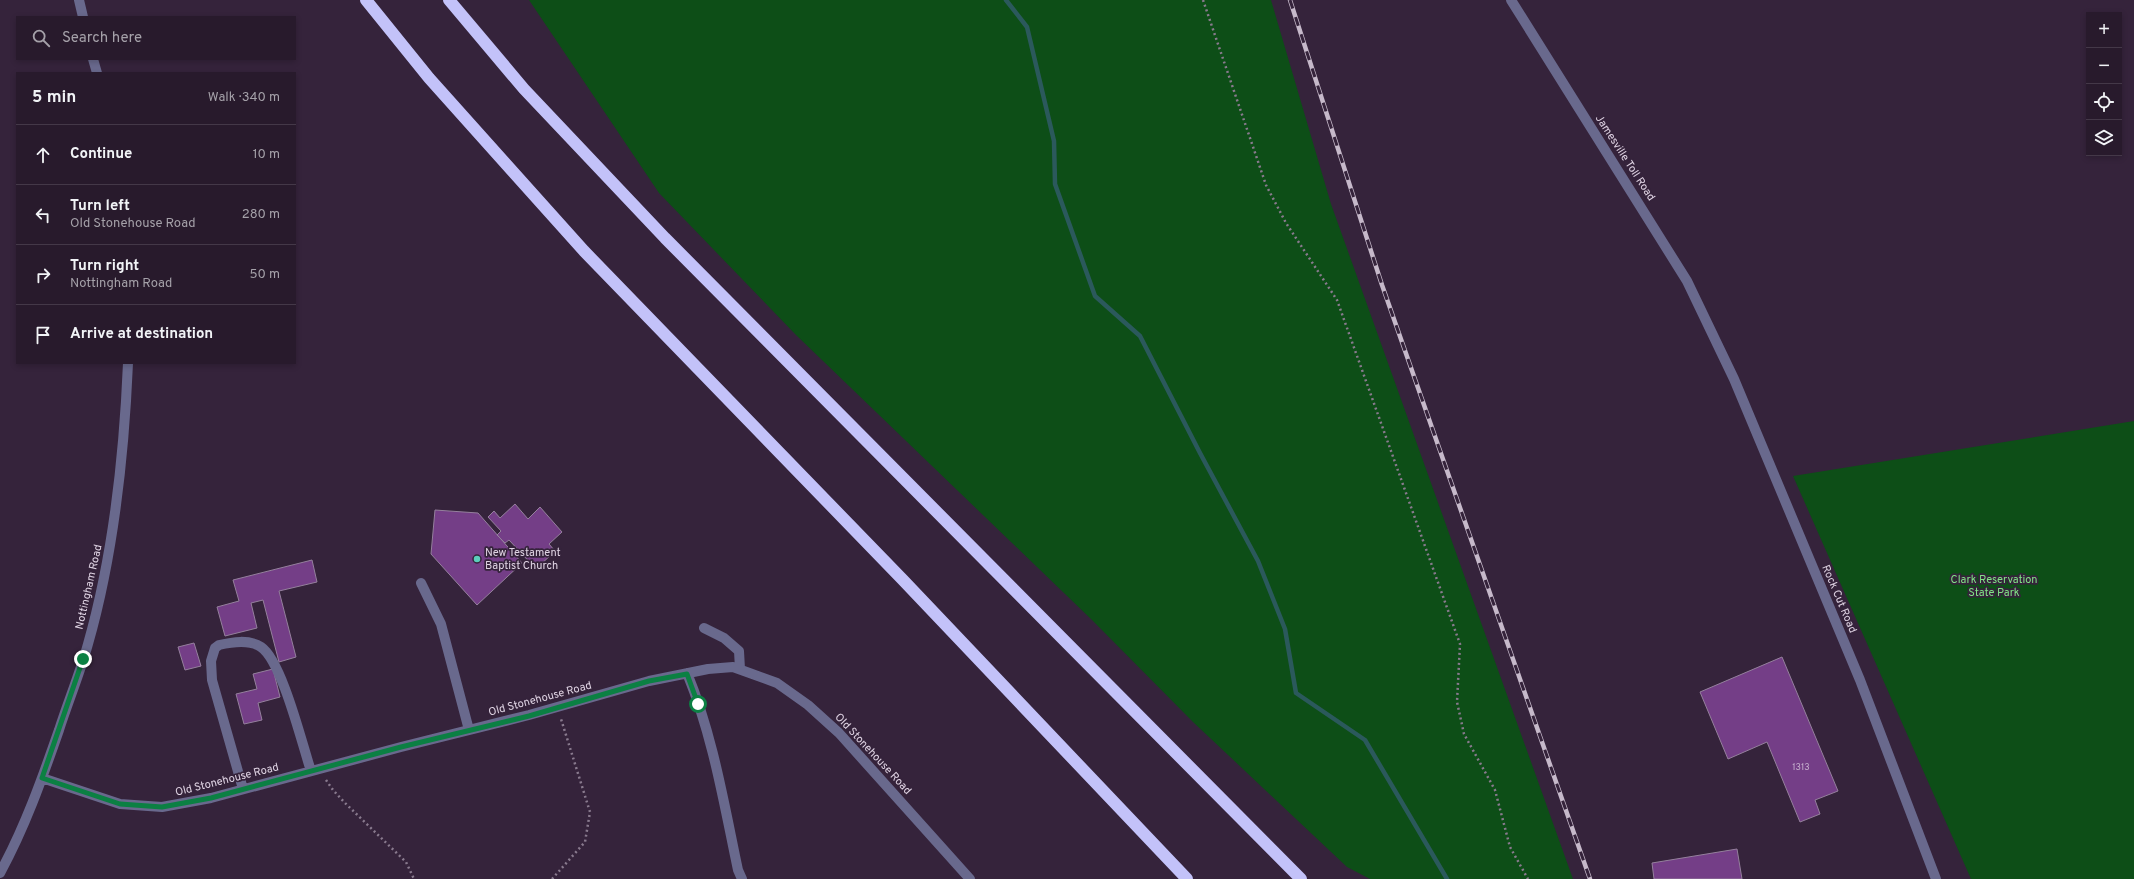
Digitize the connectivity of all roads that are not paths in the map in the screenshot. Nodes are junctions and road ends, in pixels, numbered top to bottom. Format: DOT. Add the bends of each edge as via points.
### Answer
graph roads {
  1 [pos="79,0"];
  2 [pos="366,0"];
  3 [pos="449,0"];
  4 [pos="1510,0"];
  5 [pos="83,16"];
  6 [pos="93,60"];
  7 [pos="97,72"];
  8 [pos="1711,332"];
  9 [pos="128,364"];
  10 [pos="421,583"];
  11 [pos="704,628"];
  12 [pos="740,669"];
  13 [pos="687,674"];
  14 [pos="469,730"];
  15 [pos="316,770"];
  16 [pos="42,778"];
  17 [pos="244,789"];
  18 [pos="0,873"];
  19 [pos="742,879"];
  20 [pos="970,879"];
  21 [pos="1187,879"];
  22 [pos="1301,879"];
  23 [pos="1936,879"];
  1 -- 5 [label="street"];
  2 -- 21 [label="highway" via="434,84 584,250"];
  3 -- 22 [label="highway" via="524,89 665,238"];
  4 -- 8 [label="street, Jamesville Toll Road" via="1683,274"];
  6 -- 7 [label="street"];
  8 -- 23 [label="street, Rock Cut Road" via="1734,379 1860,680"];
  9 -- 16 [label="street, Nottingham Road" via="126,414 110,550 88,644"];
  10 -- 14 [label="street" via="441,624"];
  11 -- 12 [label="street" via="724,638 739,651"];
  12 -- 13 [label="street, Old Stonehouse Road" via="708,669"];
  12 -- 20 [label="street, Old Stonehouse Road" via="777,683 839,733"];
  13 -- 14 [label="street, Old Stonehouse Road" via="649,681"];
  13 -- 19 [label="street" via="716,764"];
  14 -- 15 [label="street, Old Stonehouse Road"];
  15 -- 17 [label="street, Old Stonehouse Road"];
  15 -- 17 [label="street" via="274,663 267,653 251,642 219,645 215,648 212,661 212,680"];
  16 -- 17 [label="street, Old Stonehouse Road" via="120,804 155,806 211,798"];
  16 -- 18 [label="street, Nottingham Road" via="31,808"];
}
